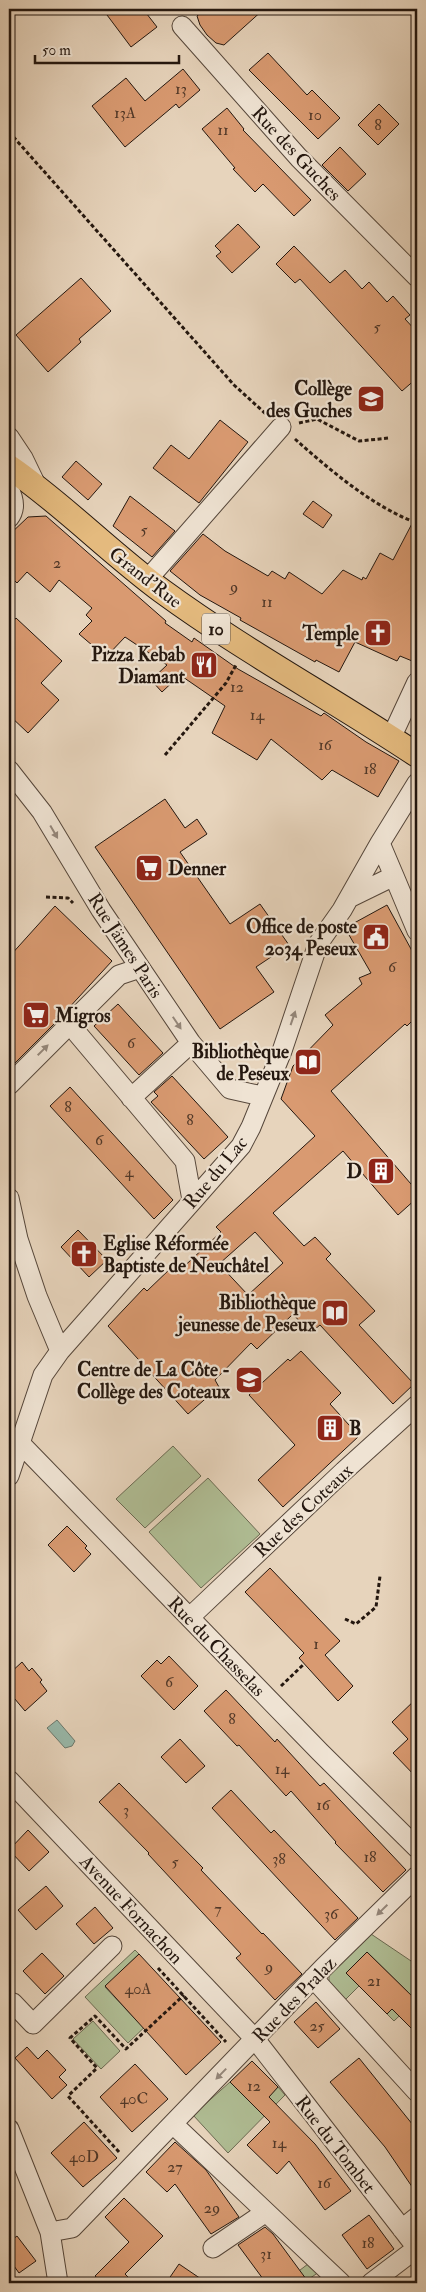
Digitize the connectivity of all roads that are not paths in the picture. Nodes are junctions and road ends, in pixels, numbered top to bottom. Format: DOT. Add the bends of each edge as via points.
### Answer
graph roads {
  1 [pos="182,26"];
  2 [pos="417,277"];
  3 [pos="281,427"];
  4 [pos="9,437"];
  5 [pos="9,467"];
  6 [pos="9,489"];
  7 [pos="37,489"];
  8 [pos="9,518"];
  9 [pos="147,580"];
  10 [pos="417,682"];
  11 [pos="391,738"];
  12 [pos="417,755"];
  13 [pos="9,770"];
  14 [pos="417,783"];
  15 [pos="380,843"];
  16 [pos="394,876"];
  17 [pos="349,898"];
  18 [pos="417,930"];
  19 [pos="140,968"];
  20 [pos="77,1033"];
  21 [pos="191,1044"];
  22 [pos="9,1085"];
  23 [pos="262,1096"];
  24 [pos="132,1098"];
  25 [pos="9,1198"];
  26 [pos="192,1200"];
  27 [pos="60,1351"];
  28 [pos="417,1406"];
  29 [pos="19,1442"];
  30 [pos="9,1476"];
  31 [pos="190,1617"];
  32 [pos="9,1780"];
  33 [pos="417,1848"];
  34 [pos="417,1876"];
  35 [pos="112,1946"];
  36 [pos="314,1978"];
  37 [pos="9,2002"];
  38 [pos="255,2039"];
  39 [pos="417,2092"];
  40 [pos="173,2124"];
  41 [pos="9,2129"];
  42 [pos="266,2212"];
  43 [pos="417,2217"];
  44 [pos="402,2229"];
  45 [pos="50,2232"];
  46 [pos="214,2248"];
  47 [pos="417,2248"];
  48 [pos="58,2283"];
  49 [pos="341,2283"];
  50 [pos="371,2283"];
  1 -- 2 [label="street, Rue des Guches" via="299,158"];
  3 -- 9 [label="street"];
  4 -- 7 [label="street"];
  5 -- 7 [label="main road, Grand'Rue / 10"];
  6 -- 8 [label="street" via="13,502"];
  7 -- 9 [label="main road, Grand'Rue / 10"];
  9 -- 11 [label="main road, Grand'Rue / 10" via="208,624"];
  10 -- 11 [label="street"];
  11 -- 12 [label="main road, Grand'Rue / 10"];
  13 -- 19 [label="street, Rue Jämes Paris, one-way" via="42,812"];
  14 -- 15 [label="street"];
  15 -- 16 [label="street"];
  15 -- 17 [label="street, Rue du Lac"];
  16 -- 17 [label="street"];
  16 -- 18 [label="street"];
  23 -- 17 [label="street, Rue du Lac, one-way" via="282,1051 318,944"];
  19 -- 21 [label="street, Rue Jämes Paris, one-way"];
  22 -- 19 [label="street, one-way" via="119,975"];
  20 -- 24 [label="street"];
  21 -- 23 [label="street, Rue Jämes Paris" via="230,1089"];
  21 -- 24 [label="street"];
  23 -- 26 [label="street, Rue du Lac" via="241,1146"];
  24 -- 26 [label="street" via="184,1161"];
  25 -- 27 [label="street" via="18,1239 37,1296"];
  26 -- 27 [label="street, Rue du Lac"];
  27 -- 29 [label="street, Rue du Lac" via="43,1375"];
  28 -- 31 [label="street, Rue des Coteaux"];
  29 -- 30 [label="street, Rue du Lac"];
  29 -- 31 [label="street, Rue du Chasselas"];
  31 -- 33 [label="street, Rue du Chasselas"];
  32 -- 38 [label="street, Avenue Fornachon"];
  34 -- 36 [label="street, Rue des Pralaz, one-way"];
  35 -- 37 [label="street" via="33,2024"];
  36 -- 38 [label="street, Rue des Pralaz"];
  36 -- 39 [label="street"];
  38 -- 40 [label="street, Rue des Pralaz, one-way"];
  38 -- 44 [label="street, Rue du Tombet"];
  40 -- 42 [label="street"];
  40 -- 45 [label="street, Rue des Pralaz" via="72,2228"];
  41 -- 45 [label="street"];
  42 -- 46 [label="street"];
  42 -- 49 [label="street"];
  43 -- 44 [label="street"];
  44 -- 47 [label="street, Rue du Tombet"];
  45 -- 48 [label="street"];
  47 -- 50 [label="street"];
}
